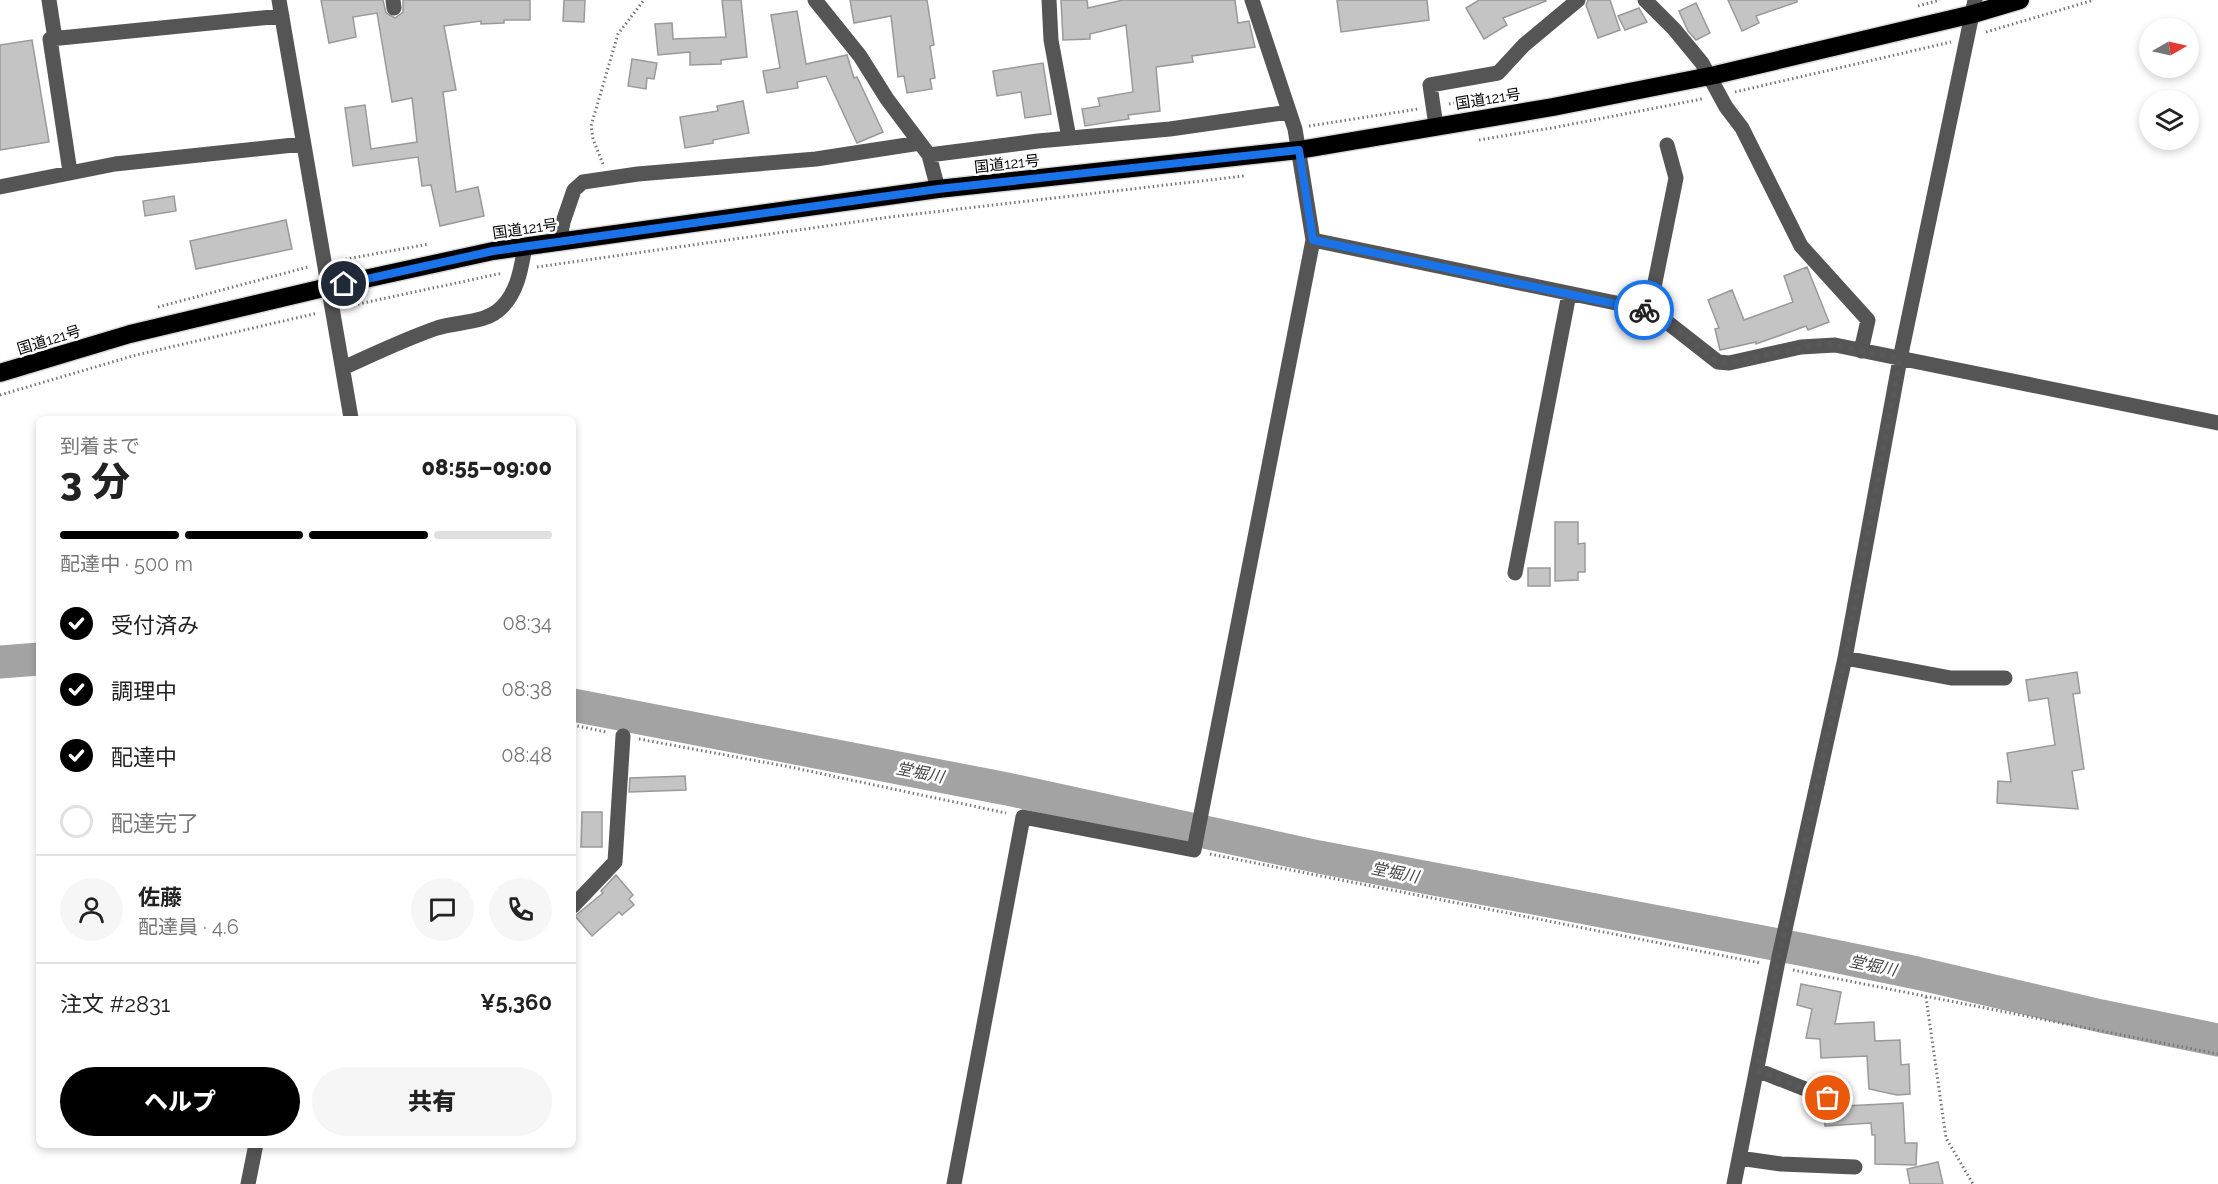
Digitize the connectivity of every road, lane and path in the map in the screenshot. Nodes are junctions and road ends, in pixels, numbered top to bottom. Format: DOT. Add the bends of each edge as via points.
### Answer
graph roads {
  1 [pos="49,0"];
  2 [pos="279,0"];
  3 [pos="644,0"];
  4 [pos="815,0"];
  5 [pos="1049,0"];
  6 [pos="1252,0"];
  7 [pos="1578,0"];
  8 [pos="1645,0"];
  9 [pos="2020,0"];
  10 [pos="1974,7"];
  11 [pos="282,16"];
  12 [pos="55,39"];
  13 [pos="1709,76"];
  14 [pos="1289,112"];
  15 [pos="1436,126"];
  16 [pos="1069,138"];
  17 [pos="303,144"];
  18 [pos="1668,145"];
  19 [pos="925,149"];
  20 [pos="1299,150"];
  21 [pos="70,172"];
  22 [pos="608,178"];
  23 [pos="0,187"];
  24 [pos="938,189"];
  25 [pos="1313,240"];
  26 [pos="559,243"];
  27 [pos="525,247"];
  28 [pos="328,287"];
  29 [pos="1569,294"];
  30 [pos="323,312"];
  31 [pos="1649,312"];
  32 [pos="1861,351"];
  33 [pos="1900,359"];
  34 [pos="343,368"];
  35 [pos="0,373"];
  36 [pos="0,395"];
  37 [pos="351,416"];
  38 [pos="2218,423"];
  39 [pos="1515,573"];
  40 [pos="1845,658"];
  41 [pos="2005,678"];
  42 [pos="576,726"];
  43 [pos="623,736"];
  44 [pos="1023,817"];
  45 [pos="1194,850"];
  46 [pos="576,903"];
  47 [pos="1777,966"];
  48 [pos="1926,997"];
  49 [pos="2218,1054"];
  50 [pos="1757,1070"];
  51 [pos="1828,1098"];
  52 [pos="255,1148"];
  53 [pos="1739,1158"];
  54 [pos="1855,1167"];
  55 [pos="248,1184"];
  56 [pos="954,1184"];
  57 [pos="1734,1184"];
  58 [pos="1973,1184"];
  1 -- 12 [label="street"];
  2 -- 11 [label="street"];
  3 -- 22 [label="path" via="618,34 591,126"];
  4 -- 19 [label="street"];
  5 -- 16 [label="street" via="1051,40"];
  6 -- 14 [label="street"];
  7 -- 15 [label="street" via="1497,73 1430,85"];
  8 -- 13 [label="street" via="1674,29"];
  9 -- 10 [label="highway, 国道121号"];
  10 -- 13 [label="highway, 国道121号"];
  10 -- 33 [label="street"];
  11 -- 12 [label="street"];
  11 -- 17 [label="street"];
  12 -- 21 [label="street" via="50,39"];
  13 -- 15 [label="highway, 国道121号"];
  13 -- 32 [label="street" via="1742,128 1801,246 1868,320"];
  14 -- 16 [label="street"];
  14 -- 20 [label="street"];
  15 -- 20 [label="highway, 国道121号"];
  16 -- 19 [label="street"];
  17 -- 21 [label="street"];
  17 -- 28 [label="street"];
  18 -- 31 [label="street" via="1676,178"];
  19 -- 22 [label="street"];
  19 -- 24 [label="street"];
  20 -- 24 [label="highway, 国道121号"];
  20 -- 25 [label="street"];
  21 -- 23 [label="street"];
  22 -- 26 [label="street" via="582,182 574,190"];
  24 -- 26 [label="highway, 国道121号"];
  25 -- 29 [label="street"];
  25 -- 45 [label="street"];
  26 -- 27 [label="highway, 国道121号"];
  27 -- 28 [label="highway, 国道121号"];
  27 -- 34 [label="street" via="518,282 508,301 490,317 440,327"];
  28 -- 34 [label="street"];
  28 -- 35 [label="highway, 国道121号" via="130,334"];
  29 -- 31 [label="street"];
  29 -- 39 [label="street"];
  30 -- 36 [label="path" via="136,355"];
  31 -- 32 [label="street" via="1718,362 1820,344"];
  32 -- 33 [label="street"];
  33 -- 38 [label="street"];
  33 -- 40 [label="street"];
  34 -- 37 [label="street"];
  40 -- 41 [label="street" via="1951,678"];
  40 -- 47 [label="street"];
  42 -- 43 [label="path"];
  43 -- 44 [label="path"];
  43 -- 46 [label="street" via="615,862"];
  44 -- 45 [label="street"];
  44 -- 56 [label="street"];
  45 -- 47 [label="path"];
  47 -- 48 [label="path"];
  47 -- 50 [label="street"];
  48 -- 49 [label="path"];
  48 -- 58 [label="path" via="1946,1138"];
  50 -- 51 [label="street"];
  50 -- 53 [label="street"];
  52 -- 55 [label="street"];
  53 -- 54 [label="street"];
  53 -- 57 [label="street"];
}
